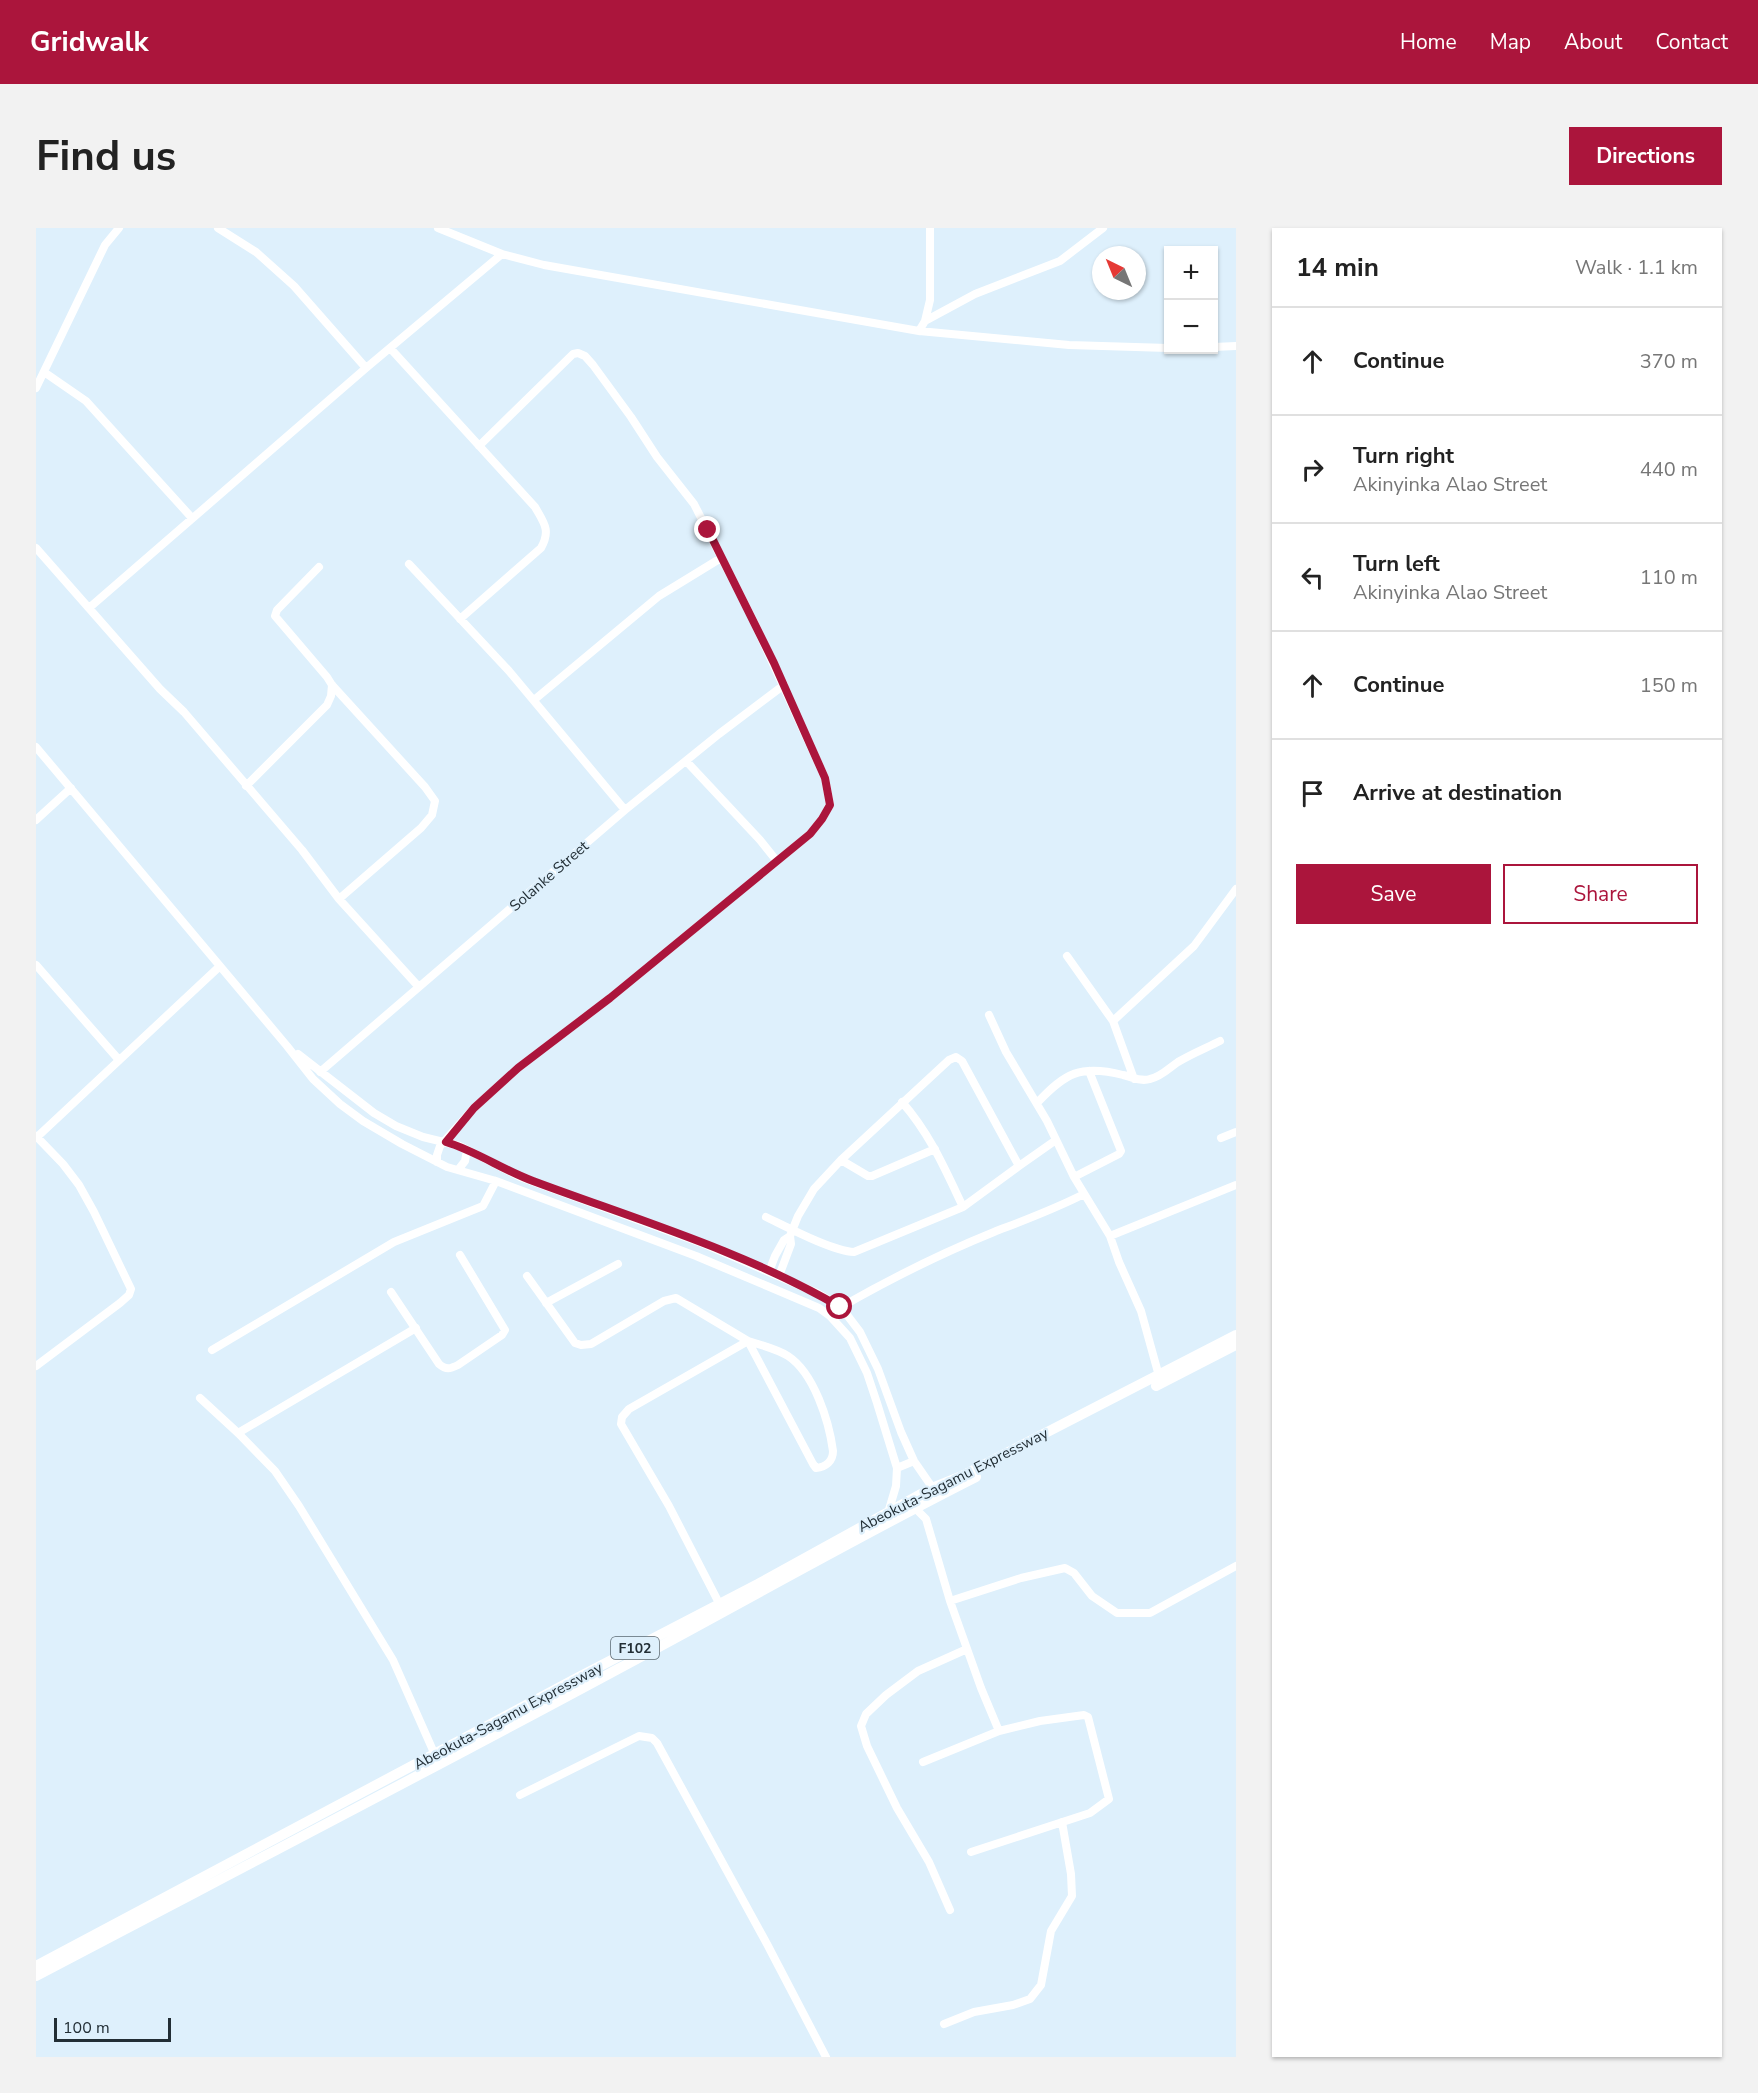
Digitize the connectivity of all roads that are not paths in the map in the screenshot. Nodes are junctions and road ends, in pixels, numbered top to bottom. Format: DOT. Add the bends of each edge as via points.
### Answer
graph roads {
  1 [pos="119,228"];
  2 [pos="218,228"];
  3 [pos="438,228"];
  4 [pos="930,228"];
  5 [pos="1103,228"];
  6 [pos="502,254"];
  7 [pos="926,321"];
  8 [pos="919,331"];
  9 [pos="1236,346"];
  10 [pos="1218,347"];
  11 [pos="390,348"];
  12 [pos="1164,348"];
  13 [pos="366,368"];
  14 [pos="44,372"];
  15 [pos="36,388"];
  16 [pos="479,446"];
  17 [pos="192,518"];
  18 [pos="36,548"];
  19 [pos="721,558"];
  20 [pos="409,564"];
  21 [pos="319,567"];
  22 [pos="89,608"];
  23 [pos="460,619"];
  24 [pos="332,685"];
  25 [pos="783,685"];
  26 [pos="534,700"];
  27 [pos="36,747"];
  28 [pos="687,762"];
  29 [pos="246,786"];
  30 [pos="71,788"];
  31 [pos="625,810"];
  32 [pos="36,820"];
  33 [pos="776,860"];
  34 [pos="1236,889"];
  35 [pos="339,899"];
  36 [pos="1067,956"];
  37 [pos="36,964"];
  38 [pos="220,966"];
  39 [pos="418,986"];
  40 [pos="989,1015"];
  41 [pos="1113,1021"];
  42 [pos="1220,1041"];
  43 [pos="287,1046"];
  44 [pos="119,1060"];
  45 [pos="1089,1071"];
  46 [pos="320,1072"];
  47 [pos="1134,1079"];
  48 [pos="902,1102"];
  49 [pos="1037,1103"];
  50 [pos="1236,1132"];
  51 [pos="37,1136"];
  52 [pos="1221,1137"];
  53 [pos="1056,1140"];
  54 [pos="446,1142"];
  55 [pos="935,1149"];
  56 [pos="467,1150"];
  57 [pos="841,1160"];
  58 [pos="436,1162"];
  59 [pos="1020,1166"];
  60 [pos="458,1170"];
  61 [pos="1074,1178"];
  62 [pos="496,1181"];
  63 [pos="1236,1185"];
  64 [pos="1084,1194"];
  65 [pos="963,1207"];
  66 [pos="766,1217"];
  67 [pos="791,1233"];
  68 [pos="1110,1236"];
  69 [pos="460,1255"];
  70 [pos="618,1264"];
  71 [pos="769,1272"];
  72 [pos="527,1276"];
  73 [pos="779,1276"];
  74 [pos="391,1292"];
  75 [pos="546,1303"];
  76 [pos="840,1307"];
  77 [pos="416,1328"];
  78 [pos="1236,1335"];
  79 [pos="748,1341"];
  80 [pos="1236,1345"];
  81 [pos="212,1350"];
  82 [pos="36,1366"];
  83 [pos="1159,1376"];
  84 [pos="200,1398"];
  85 [pos="901,1432"];
  86 [pos="238,1433"];
  87 [pos="888,1437"];
  88 [pos="914,1461"];
  89 [pos="897,1468"];
  90 [pos="936,1491"];
  91 [pos="915,1508"];
  92 [pos="886,1518"];
  93 [pos="1236,1566"];
  94 [pos="950,1602"];
  95 [pos="720,1604"];
  96 [pos="967,1649"];
  97 [pos="999,1731"];
  98 [pos="435,1755"];
  99 [pos="923,1762"];
  100 [pos="520,1795"];
  101 [pos="1062,1822"];
  102 [pos="971,1852"];
  103 [pos="950,1910"];
  104 [pos="36,1966"];
  105 [pos="36,1976"];
  106 [pos="944,2024"];
  107 [pos="826,2057"];
  1 -- 14 [label="street" via="105,244"];
  2 -- 13 [label="street" via="256,252 294,286"];
  3 -- 6 [label="street"];
  4 -- 7 [label="street" via="930,300"];
  5 -- 7 [label="street" via="1060,261 975,294"];
  6 -- 8 [label="street" via="555,267"];
  6 -- 11 [label="street"];
  7 -- 8 [label="street"];
  8 -- 12 [label="street"];
  9 -- 10 [label="street"];
  11 -- 13 [label="street"];
  11 -- 16 [label="street"];
  13 -- 17 [label="street"];
  14 -- 15 [label="street"];
  14 -- 17 [label="street" via="86,401"];
  16 -- 19 [label="street" via="573,354 585,356 694,504"];
  16 -- 23 [label="street" via="535,507 547,529 547,538 533,556"];
  17 -- 22 [label="street"];
  18 -- 22 [label="street"];
  19 -- 25 [label="street"];
  19 -- 26 [label="street" via="659,596"];
  20 -- 23 [label="street"];
  21 -- 24 [label="street" via="275,616"];
  22 -- 29 [label="street"];
  23 -- 26 [label="street"];
  24 -- 29 [label="street" via="327,705"];
  24 -- 35 [label="street" via="435,801 432,815 421,828"];
  25 -- 28 [label="street, Solanke Street"];
  25 -- 33 [label="street" via="825,778 830,805 810,834"];
  26 -- 31 [label="street"];
  27 -- 30 [label="street"];
  28 -- 31 [label="street, Solanke Street"];
  28 -- 33 [label="street"];
  29 -- 35 [label="street"];
  30 -- 32 [label="street"];
  30 -- 38 [label="street"];
  31 -- 39 [label="street, Solanke Street"];
  33 -- 54 [label="street" via="610,998 518,1068 474,1108"];
  34 -- 41 [label="street" via="1194,946"];
  35 -- 39 [label="street"];
  36 -- 41 [label="street"];
  37 -- 44 [label="street"];
  38 -- 43 [label="street"];
  38 -- 44 [label="street"];
  39 -- 46 [label="street, Solanke Street"];
  40 -- 49 [label="street"];
  41 -- 47 [label="street"];
  42 -- 47 [label="street" via="1158,1077"];
  43 -- 46 [label="street"];
  43 -- 58 [label="street" via="313,1079 340,1104"];
  44 -- 51 [label="street"];
  45 -- 47 [label="street"];
  45 -- 49 [label="street" via="1071,1073"];
  45 -- 61 [label="street" via="1121,1151"];
  46 -- 54 [label="street" via="396,1126"];
  48 -- 55 [label="street" via="920,1122"];
  48 -- 57 [label="street"];
  48 -- 59 [label="street" via="956,1057 962,1061"];
  49 -- 53 [label="street"];
  50 -- 52 [label="street"];
  51 -- 82 [label="street" via="79,1185 131,1289 120,1303"];
  53 -- 59 [label="street"];
  53 -- 61 [label="street"];
  54 -- 56 [label="street"];
  54 -- 58 [label="street" via="438,1150"];
  55 -- 57 [label="street" via="873,1176"];
  55 -- 65 [label="street"];
  56 -- 60 [label="street"];
  56 -- 71 [label="street" via="520,1177"];
  57 -- 67 [label="street" via="814,1189"];
  58 -- 60 [label="street"];
  59 -- 65 [label="street"];
  60 -- 62 [label="street"];
  61 -- 64 [label="street"];
  62 -- 81 [label="street" via="483,1206 394,1242"];
  62 -- 87 [label="street" via="696,1256 819,1308 850,1338 867,1373"];
  63 -- 68 [label="street"];
  64 -- 68 [label="street"];
  64 -- 76 [label="street" via="937,1257"];
  65 -- 67 [label="street" via="854,1252"];
  66 -- 67 [label="street"];
  67 -- 71 [label="street"];
  67 -- 73 [label="street"];
  68 -- 83 [label="street" via="1141,1311"];
  69 -- 77 [label="street" via="502,1323 502,1335 450,1369 439,1364"];
  70 -- 75 [label="street"];
  71 -- 73 [label="street"];
  72 -- 75 [label="street"];
  73 -- 76 [label="street"];
  74 -- 77 [label="street"];
  75 -- 79 [label="street" via="581,1345 591,1344 664,1301 676,1298"];
  76 -- 85 [label="street" via="860,1332"];
  77 -- 86 [label="street"];
  78 -- 83 [label="highway, Abeokuta-Sagamu Expressway / F102"];
  79 -- 79 [label="street" via="813,1464 820,1468 830,1462 832,1441 811,1383 794,1360"];
  79 -- 95 [label="street" via="629,1409 621,1424"];
  80 -- 90 [label="highway, Abeokuta-Sagamu Expressway / F102"];
  83 -- 90 [label="highway, Abeokuta-Sagamu Expressway / F102"];
  84 -- 86 [label="street"];
  85 -- 87 [label="street"];
  85 -- 88 [label="street"];
  86 -- 98 [label="street" via="275,1471 300,1506 393,1660"];
  87 -- 89 [label="street"];
  88 -- 89 [label="street"];
  88 -- 90 [label="street"];
  89 -- 92 [label="street"];
  90 -- 91 [label="highway, Abeokuta-Sagamu Expressway / F102"];
  90 -- 92 [label="highway, Abeokuta-Sagamu Expressway / F102"];
  91 -- 92 [label="highway, Abeokuta-Sagamu Expressway / F102"];
  91 -- 94 [label="street" via="926,1519"];
  92 -- 95 [label="highway, Abeokuta-Sagamu Expressway / F102"];
  92 -- 105 [label="highway, Abeokuta-Sagamu Expressway / F102" via="627,1665"];
  93 -- 94 [label="street" via="1150,1613 1117,1612 1092,1596 1074,1573 1065,1568"];
  94 -- 96 [label="street"];
  95 -- 98 [label="highway, Abeokuta-Sagamu Expressway / F102"];
  96 -- 97 [label="street"];
  96 -- 103 [label="street" via="918,1671 866,1714 861,1726 867,1746"];
  97 -- 99 [label="street"];
  97 -- 101 [label="street" via="1040,1721 1088,1716 1109,1799 1090,1813"];
  98 -- 104 [label="highway, Abeokuta-Sagamu Expressway / F102"];
  100 -- 107 [label="street" via="639,1736 652,1738"];
  101 -- 102 [label="street"];
  101 -- 106 [label="street" via="1072,1896 1051,1931 1041,1985 1030,1998 1013,2005 974,2012"];
}
